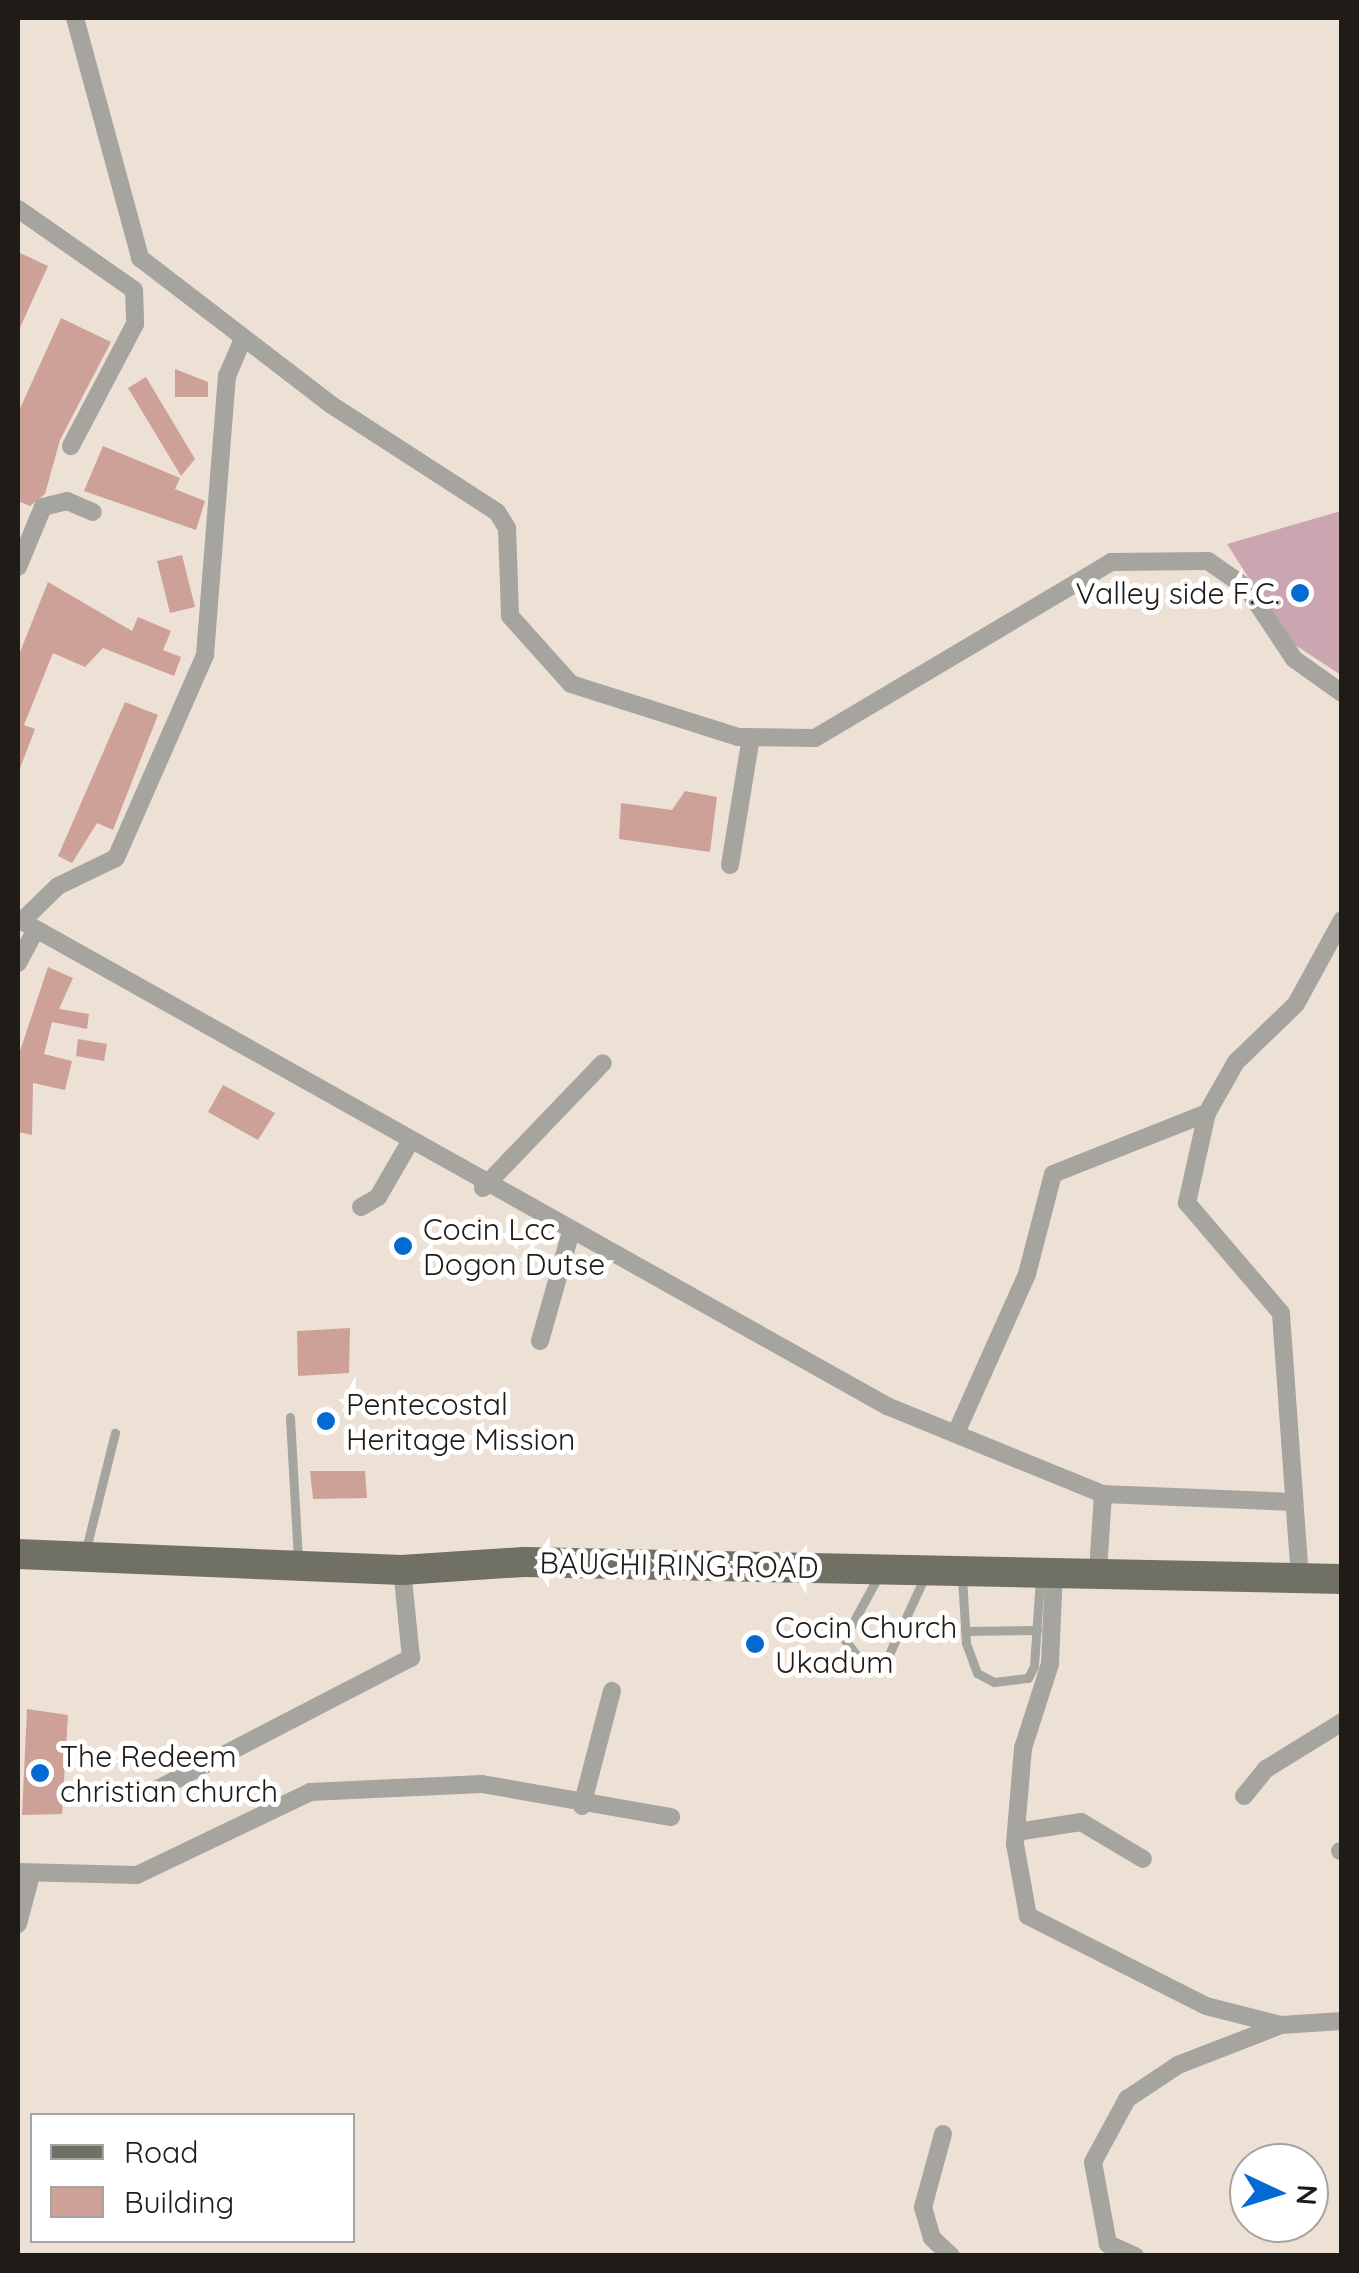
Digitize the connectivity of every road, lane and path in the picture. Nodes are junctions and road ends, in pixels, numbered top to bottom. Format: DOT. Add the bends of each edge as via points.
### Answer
graph roads {
  1 [pos="74,18"];
  2 [pos="18,209"];
  3 [pos="243,339"];
  4 [pos="72,446"];
  5 [pos="93,512"];
  6 [pos="18,567"];
  7 [pos="1342,693"];
  8 [pos="751,738"];
  9 [pos="730,865"];
  10 [pos="1342,920"];
  11 [pos="25,923"];
  12 [pos="18,963"];
  13 [pos="603,1063"];
  14 [pos="1207,1114"];
  15 [pos="411,1140"];
  16 [pos="483,1188"];
  17 [pos="361,1207"];
  18 [pos="570,1235"];
  19 [pos="540,1342"];
  20 [pos="290,1417"];
  21 [pos="116,1433"];
  22 [pos="956,1433"];
  23 [pos="1103,1494"];
  24 [pos="1293,1502"];
  25 [pos="18,1554"];
  26 [pos="85,1555"];
  27 [pos="298,1565"];
  28 [pos="883,1568"];
  29 [pos="928,1569"];
  30 [pos="402,1570"];
  31 [pos="961,1570"];
  32 [pos="1047,1571"];
  33 [pos="1098,1572"];
  34 [pos="1300,1579"];
  35 [pos="1342,1579"];
  36 [pos="1037,1630"];
  37 [pos="965,1631"];
  38 [pos="612,1691"];
  39 [pos="1342,1722"];
  40 [pos="152,1792"];
  41 [pos="1244,1796"];
  42 [pos="582,1806"];
  43 [pos="671,1816"];
  44 [pos="1016,1832"];
  45 [pos="1143,1859"];
  46 [pos="24,1874"];
  47 [pos="18,1924"];
  48 [pos="1342,2021"];
  49 [pos="1281,2025"];
  50 [pos="943,2134"];
  51 [pos="951,2256"];
  52 [pos="1135,2256"];
  1 -- 3 [label="street" via="129,238 140,258"];
  2 -- 4 [label="street" via="134,290 135,324"];
  3 -- 8 [label="street" via="497,512 508,528 510,616 572,684"];
  3 -- 11 [label="street" via="227,376 205,656 116,858 58,886"];
  5 -- 6 [label="street" via="67,501 43,507"];
  7 -- 8 [label="street" via="1294,659 1247,588 1208,561 1111,562 815,738"];
  8 -- 9 [label="street"];
  10 -- 14 [label="street" via="1296,1004 1236,1062"];
  11 -- 12 [label="street"];
  11 -- 15 [label="street"];
  13 -- 16 [label="street"];
  14 -- 22 [label="street" via="1081,1156 1053,1174 1028,1274"];
  14 -- 24 [label="street" via="1186,1203 1281,1313 1294,1408"];
  15 -- 16 [label="street"];
  15 -- 17 [label="street" via="378,1198"];
  16 -- 18 [label="street"];
  18 -- 19 [label="street"];
  18 -- 22 [label="street" via="887,1406"];
  20 -- 27 [label="lane"];
  21 -- 26 [label="lane"];
  22 -- 23 [label="street"];
  23 -- 24 [label="street"];
  23 -- 33 [label="street"];
  24 -- 34 [label="street"];
  25 -- 26 [label="main road, BAUCHI RING ROAD"];
  26 -- 27 [label="main road, BAUCHI RING ROAD"];
  27 -- 30 [label="main road, BAUCHI RING ROAD"];
  28 -- 29 [label="main road, BAUCHI RING ROAD"];
  28 -- 29 [label="lane" via="844,1639 866,1667 885,1663"];
  28 -- 30 [label="main road, BAUCHI RING ROAD" via="524,1562"];
  29 -- 31 [label="main road, BAUCHI RING ROAD"];
  30 -- 40 [label="street" via="410,1658"];
  31 -- 32 [label="main road, BAUCHI RING ROAD"];
  31 -- 37 [label="lane"];
  32 -- 33 [label="main road, BAUCHI RING ROAD"];
  32 -- 36 [label="lane"];
  32 -- 44 [label="street" via="1050,1664 1023,1748"];
  33 -- 34 [label="main road, BAUCHI RING ROAD"];
  34 -- 35 [label="main road, BAUCHI RING ROAD"];
  36 -- 37 [label="lane"];
  36 -- 37 [label="lane" via="1028,1678 994,1682 977,1674"];
  38 -- 42 [label="street"];
  39 -- 41 [label="street" via="1266,1770"];
  42 -- 43 [label="street"];
  42 -- 46 [label="street" via="482,1784 310,1792 137,1875"];
  44 -- 45 [label="street" via="1081,1822"];
  44 -- 49 [label="street" via="1028,1916 1046,1932 1206,2006"];
  46 -- 47 [label="street"];
  48 -- 49 [label="street"];
  49 -- 52 [label="street" via="1178,2065 1127,2099 1093,2162 1108,2244"];
  50 -- 51 [label="street" via="924,2207 932,2238"];
}
